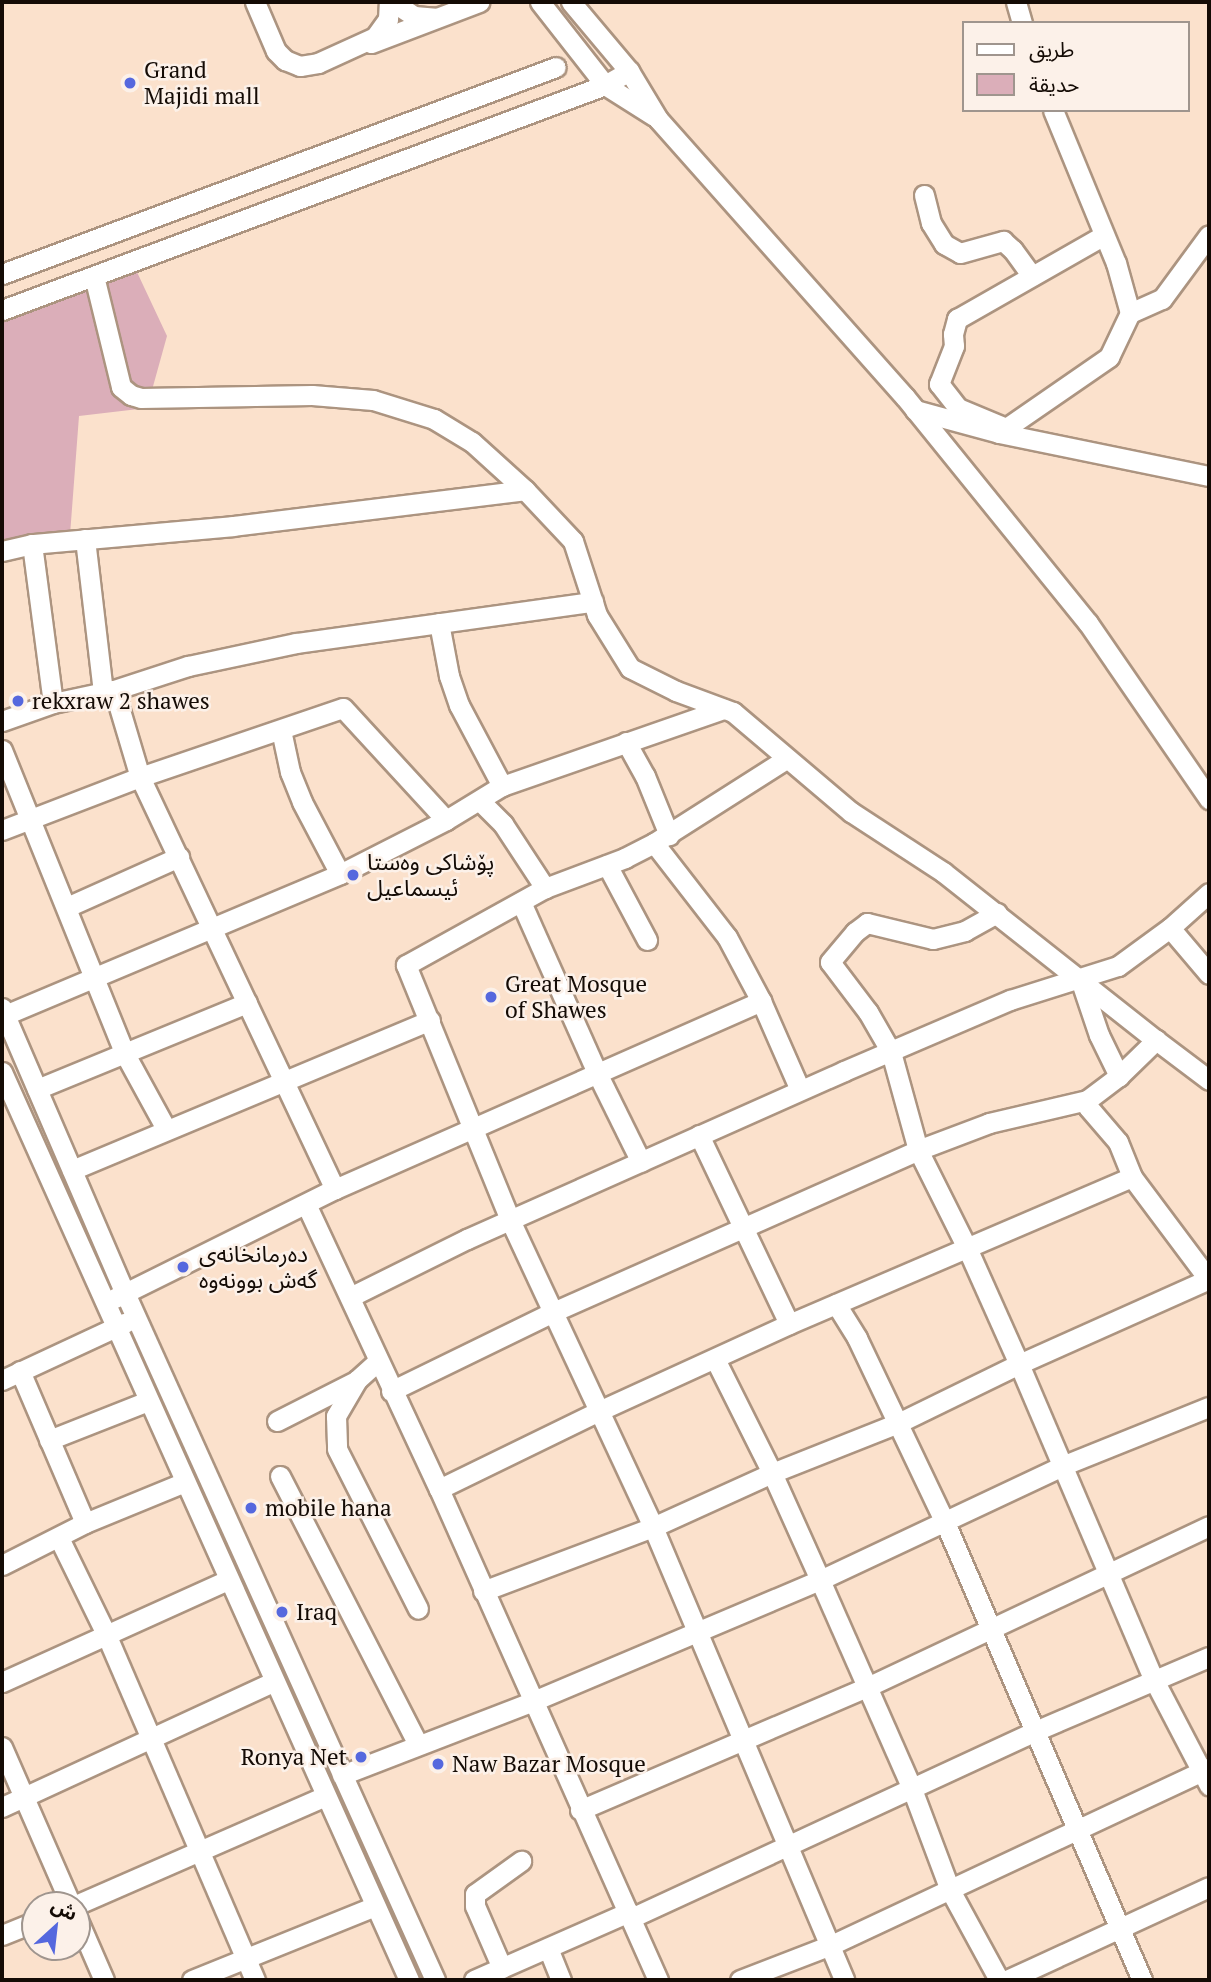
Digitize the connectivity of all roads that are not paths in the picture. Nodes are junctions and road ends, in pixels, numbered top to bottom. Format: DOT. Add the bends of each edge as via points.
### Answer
graph roads {
  1 [pos="255,2"];
  2 [pos="391,2"];
  3 [pos="479,2"];
  4 [pos="540,2"];
  5 [pos="1016,2"];
  6 [pos="579,4"];
  7 [pos="436,18"];
  8 [pos="1021,21"];
  9 [pos="367,43"];
  10 [pos="556,67"];
  11 [pos="629,71"];
  12 [pos="605,85"];
  13 [pos="1054,112"];
  14 [pos="658,119"];
  15 [pos="924,195"];
  16 [pos="1104,235"];
  17 [pos="1209,235"];
  18 [pos="2,274"];
  19 [pos="94,276"];
  20 [pos="1032,276"];
  21 [pos="2,310"];
  22 [pos="1130,313"];
  23 [pos="915,410"];
  24 [pos="1003,431"];
  25 [pos="1209,476"];
  26 [pos="526,490"];
  27 [pos="85,540"];
  28 [pos="32,544"];
  29 [pos="2,551"];
  30 [pos="593,602"];
  31 [pos="439,623"];
  32 [pos="108,692"];
  33 [pos="53,703"];
  34 [pos="723,709"];
  35 [pos="2,720"];
  36 [pos="281,730"];
  37 [pos="626,742"];
  38 [pos="2,750"];
  39 [pos="786,759"];
  40 [pos="140,777"];
  41 [pos="502,786"];
  42 [pos="1209,799"];
  43 [pos="481,801"];
  44 [pos="29,820"];
  45 [pos="446,820"];
  46 [pos="2,830"];
  47 [pos="661,839"];
  48 [pos="179,857"];
  49 [pos="607,865"];
  50 [pos="340,874"];
  51 [pos="545,888"];
  52 [pos="1209,892"];
  53 [pos="521,902"];
  54 [pos="67,907"];
  55 [pos="997,913"];
  56 [pos="1170,928"];
  57 [pos="213,929"];
  58 [pos="647,940"];
  59 [pos="1209,974"];
  60 [pos="93,977"];
  61 [pos="1080,978"];
  62 [pos="761,1001"];
  63 [pos="247,1003"];
  64 [pos="3,1011"];
  65 [pos="430,1020"];
  66 [pos="1156,1040"];
  67 [pos="891,1052"];
  68 [pos="125,1054"];
  69 [pos="2,1072"];
  70 [pos="597,1073"];
  71 [pos="1119,1076"];
  72 [pos="1209,1080"];
  73 [pos="285,1081"];
  74 [pos="37,1089"];
  75 [pos="800,1090"];
  76 [pos="6,1093"];
  77 [pos="1087,1100"];
  78 [pos="166,1129"];
  79 [pos="472,1131"];
  80 [pos="699,1135"];
  81 [pos="918,1150"];
  82 [pos="641,1162"];
  83 [pos="72,1170"];
  84 [pos="1132,1177"];
  85 [pos="335,1189"];
  86 [pos="306,1204"];
  87 [pos="511,1222"];
  88 [pos="744,1228"];
  89 [pos="968,1250"];
  90 [pos="1209,1280"];
  91 [pos="125,1293"];
  92 [pos="350,1297"];
  93 [pos="104,1303"];
  94 [pos="836,1304"];
  95 [pos="554,1312"];
  96 [pos="136,1318"];
  97 [pos="789,1324"];
  98 [pos="115,1327"];
  99 [pos="715,1359"];
  100 [pos="378,1361"];
  101 [pos="1019,1364"];
  102 [pos="20,1371"];
  103 [pos="2,1380"];
  104 [pos="357,1381"];
  105 [pos="391,1391"];
  106 [pos="148,1401"];
  107 [pos="1209,1407"];
  108 [pos="599,1411"];
  109 [pos="277,1421"];
  110 [pos="898,1423"];
  111 [pos="49,1440"];
  112 [pos="1062,1466"];
  113 [pos="772,1473"];
  114 [pos="280,1476"];
  115 [pos="185,1482"];
  116 [pos="439,1489"];
  117 [pos="944,1520"];
  118 [pos="85,1523"];
  119 [pos="653,1527"];
  120 [pos="1209,1527"];
  121 [pos="59,1538"];
  122 [pos="2,1564"];
  123 [pos="1108,1574"];
  124 [pos="229,1580"];
  125 [pos="820,1580"];
  126 [pos="483,1591"];
  127 [pos="418,1609"];
  128 [pos="989,1629"];
  129 [pos="695,1630"];
  130 [pos="106,1634"];
  131 [pos="1209,1657"];
  132 [pos="1154,1680"];
  133 [pos="2,1682"];
  134 [pos="273,1682"];
  135 [pos="865,1688"];
  136 [pos="531,1702"];
  137 [pos="1033,1732"];
  138 [pos="742,1738"];
  139 [pos="152,1741"];
  140 [pos="418,1744"];
  141 [pos="2,1746"];
  142 [pos="342,1775"];
  143 [pos="1207,1775"];
  144 [pos="912,1789"];
  145 [pos="324,1796"];
  146 [pos="25,1797"];
  147 [pos="2,1807"];
  148 [pos="580,1810"];
  149 [pos="1077,1827"];
  150 [pos="790,1847"];
  151 [pos="201,1850"];
  152 [pos="521,1861"];
  153 [pos="1209,1887"];
  154 [pos="950,1890"];
  155 [pos="68,1891"];
  156 [pos="91,1898"];
  157 [pos="375,1906"];
  158 [pos="630,1915"];
  159 [pos="21,1928"];
  160 [pos="1119,1929"];
  161 [pos="2,1935"];
  162 [pos="831,1945"];
  163 [pos="548,1948"];
  164 [pos="91,1950"];
  165 [pos="246,1957"];
  166 [pos="502,1968"];
  167 [pos="104,1980"];
  168 [pos="192,1980"];
  169 [pos="255,1980"];
  170 [pos="409,1980"];
  171 [pos="435,1980"];
  172 [pos="474,1980"];
  173 [pos="561,1980"];
  174 [pos="658,1980"];
  175 [pos="740,1980"];
  176 [pos="844,1980"];
  177 [pos="999,1980"];
  178 [pos="1007,1980"];
  179 [pos="1142,1980"];
  1 -- 9 [label="street" via="276,51 294,65 309,65"];
  2 -- 7 [label="street" via="419,18"];
  2 -- 9 [label="street" via="383,29"];
  3 -- 7 [label="street"];
  4 -- 12 [label="street"];
  5 -- 8 [label="street"];
  6 -- 11 [label="street"];
  7 -- 9 [label="street"];
  10 -- 18 [label="street"];
  11 -- 12 [label="street"];
  11 -- 14 [label="street"];
  12 -- 14 [label="street"];
  12 -- 19 [label="street"];
  13 -- 16 [label="street"];
  14 -- 23 [label="street"];
  15 -- 20 [label="street" via="931,223 944,244 960,253 1003,241"];
  16 -- 20 [label="street"];
  16 -- 22 [label="street"];
  17 -- 22 [label="street" via="1162,299"];
  19 -- 21 [label="street"];
  19 -- 26 [label="street" via="121,387 131,395 312,395 373,400 434,419 472,442"];
  20 -- 24 [label="street" via="957,319 954,346 939,384 958,408"];
  22 -- 24 [label="street" via="1109,357"];
  23 -- 24 [label="street"];
  23 -- 42 [label="street" via="1088,623"];
  24 -- 25 [label="street"];
  26 -- 27 [label="street"];
  26 -- 30 [label="street" via="572,541"];
  27 -- 28 [label="street"];
  27 -- 32 [label="street"];
  28 -- 29 [label="street"];
  28 -- 33 [label="street"];
  30 -- 31 [label="street"];
  30 -- 34 [label="street" via="630,668"];
  31 -- 32 [label="street" via="296,643 188,666"];
  31 -- 41 [label="street" via="459,705"];
  32 -- 33 [label="street"];
  32 -- 40 [label="street"];
  33 -- 35 [label="street"];
  34 -- 37 [label="street"];
  34 -- 39 [label="street" via="733,712"];
  36 -- 40 [label="street"];
  36 -- 45 [label="street" via="343,708"];
  36 -- 50 [label="street" via="302,802"];
  37 -- 41 [label="street"];
  37 -- 47 [label="street" via="645,776"];
  38 -- 44 [label="street"];
  39 -- 47 [label="street"];
  39 -- 55 [label="street" via="851,812"];
  40 -- 44 [label="street"];
  40 -- 48 [label="street"];
  41 -- 43 [label="street"];
  43 -- 45 [label="street"];
  43 -- 51 [label="street" via="503,824"];
  44 -- 46 [label="street"];
  44 -- 54 [label="street"];
  45 -- 50 [label="street"];
  47 -- 49 [label="street"];
  47 -- 62 [label="street" via="727,937"];
  48 -- 54 [label="street"];
  48 -- 57 [label="street"];
  49 -- 51 [label="street"];
  49 -- 58 [label="street"];
  50 -- 57 [label="street"];
  51 -- 53 [label="street"];
  52 -- 56 [label="street"];
  53 -- 65 [label="street" via="405,965"];
  53 -- 70 [label="street"];
  54 -- 60 [label="street"];
  55 -- 61 [label="street"];
  55 -- 67 [label="street" via="965,931 933,939 867,923 830,962"];
  56 -- 59 [label="street"];
  56 -- 61 [label="street" via="1118,966"];
  57 -- 60 [label="street"];
  57 -- 63 [label="street"];
  60 -- 64 [label="street"];
  60 -- 68 [label="street"];
  61 -- 66 [label="street"];
  61 -- 67 [label="street" via="1010,1000"];
  61 -- 71 [label="street"];
  62 -- 70 [label="street"];
  62 -- 75 [label="street"];
  63 -- 68 [label="street"];
  63 -- 73 [label="street"];
  64 -- 74 [label="street"];
  65 -- 73 [label="street"];
  65 -- 79 [label="street"];
  66 -- 71 [label="street"];
  66 -- 72 [label="street"];
  67 -- 75 [label="street"];
  67 -- 81 [label="street"];
  68 -- 74 [label="street"];
  68 -- 78 [label="street"];
  69 -- 76 [label="street"];
  70 -- 79 [label="street"];
  70 -- 82 [label="street"];
  71 -- 77 [label="street"];
  73 -- 78 [label="street"];
  73 -- 85 [label="street"];
  74 -- 83 [label="street"];
  75 -- 80 [label="street"];
  76 -- 93 [label="street"];
  77 -- 81 [label="street" via="989,1123"];
  77 -- 84 [label="street" via="1118,1142"];
  78 -- 83 [label="street"];
  79 -- 85 [label="street"];
  79 -- 87 [label="street"];
  80 -- 82 [label="street"];
  80 -- 88 [label="street"];
  81 -- 88 [label="street"];
  81 -- 89 [label="street"];
  82 -- 87 [label="street"];
  83 -- 91 [label="street"];
  84 -- 89 [label="street"];
  84 -- 90 [label="street"];
  85 -- 86 [label="street"];
  86 -- 91 [label="street"];
  86 -- 92 [label="street"];
  87 -- 92 [label="street"];
  87 -- 95 [label="street"];
  88 -- 95 [label="street"];
  88 -- 97 [label="street"];
  89 -- 94 [label="street"];
  89 -- 101 [label="street"];
  90 -- 101 [label="street"];
  91 -- 93 [label="street"];
  91 -- 96 [label="street"];
  92 -- 100 [label="street"];
  93 -- 98 [label="street"];
  94 -- 97 [label="street"];
  94 -- 110 [label="street"];
  95 -- 105 [label="street"];
  95 -- 108 [label="street"];
  96 -- 98 [label="street"];
  96 -- 142 [label="street"];
  97 -- 99 [label="street"];
  98 -- 102 [label="street"];
  98 -- 106 [label="street"];
  99 -- 108 [label="street"];
  99 -- 113 [label="street"];
  100 -- 104 [label="street"];
  100 -- 105 [label="street"];
  101 -- 110 [label="street"];
  101 -- 112 [label="street"];
  102 -- 103 [label="street"];
  102 -- 111 [label="street"];
  104 -- 109 [label="street"];
  104 -- 127 [label="street" via="336,1416 337,1449"];
  105 -- 116 [label="street"];
  106 -- 111 [label="street"];
  106 -- 115 [label="street"];
  107 -- 112 [label="street"];
  108 -- 116 [label="street"];
  108 -- 119 [label="street"];
  110 -- 113 [label="street"];
  110 -- 117 [label="street"];
  111 -- 118 [label="street"];
  112 -- 117 [label="street"];
  112 -- 123 [label="street"];
  113 -- 119 [label="street"];
  113 -- 125 [label="street"];
  114 -- 140 [label="street"];
  115 -- 118 [label="street"];
  115 -- 124 [label="street"];
  116 -- 126 [label="street"];
  117 -- 125 [label="street"];
  117 -- 128 [label="street"];
  118 -- 121 [label="street"];
  119 -- 126 [label="street"];
  119 -- 129 [label="street"];
  120 -- 123 [label="street"];
  121 -- 122 [label="street"];
  121 -- 130 [label="street"];
  123 -- 128 [label="street"];
  123 -- 132 [label="street"];
  124 -- 130 [label="street"];
  124 -- 134 [label="street"];
  125 -- 129 [label="street"];
  125 -- 135 [label="street"];
  126 -- 136 [label="street"];
  128 -- 135 [label="street"];
  128 -- 137 [label="street"];
  129 -- 136 [label="street"];
  129 -- 138 [label="street"];
  130 -- 133 [label="street"];
  130 -- 139 [label="street"];
  131 -- 132 [label="street"];
  132 -- 137 [label="street"];
  132 -- 143 [label="street"];
  134 -- 139 [label="street"];
  134 -- 145 [label="street"];
  135 -- 138 [label="street"];
  135 -- 144 [label="street"];
  136 -- 140 [label="street"];
  136 -- 148 [label="street"];
  137 -- 144 [label="street"];
  137 -- 149 [label="street"];
  138 -- 148 [label="street"];
  138 -- 150 [label="street"];
  139 -- 146 [label="street"];
  139 -- 151 [label="street"];
  140 -- 142 [label="street"];
  141 -- 146 [label="street"];
  142 -- 171 [label="street"];
  143 -- 149 [label="street"];
  144 -- 150 [label="street"];
  144 -- 154 [label="street"];
  145 -- 151 [label="street"];
  145 -- 157 [label="street"];
  146 -- 147 [label="street"];
  146 -- 155 [label="street"];
  148 -- 158 [label="street"];
  149 -- 154 [label="street"];
  149 -- 160 [label="street"];
  150 -- 158 [label="street"];
  150 -- 162 [label="street"];
  151 -- 156 [label="street"];
  151 -- 165 [label="street"];
  152 -- 166 [label="street" via="475,1894 475,1906"];
  153 -- 160 [label="street"];
  154 -- 162 [label="street"];
  154 -- 177 [label="street"];
  157 -- 165 [label="street"];
  157 -- 170 [label="street"];
  158 -- 163 [label="street"];
  158 -- 174 [label="street"];
  159 -- 161 [label="street"];
  160 -- 178 [label="street"];
  160 -- 179 [label="street"];
  162 -- 175 [label="street"];
  162 -- 176 [label="street"];
  163 -- 166 [label="street"];
  163 -- 173 [label="street"];
  164 -- 167 [label="street"];
  165 -- 168 [label="street"];
  165 -- 169 [label="street"];
  166 -- 172 [label="street"];
}
